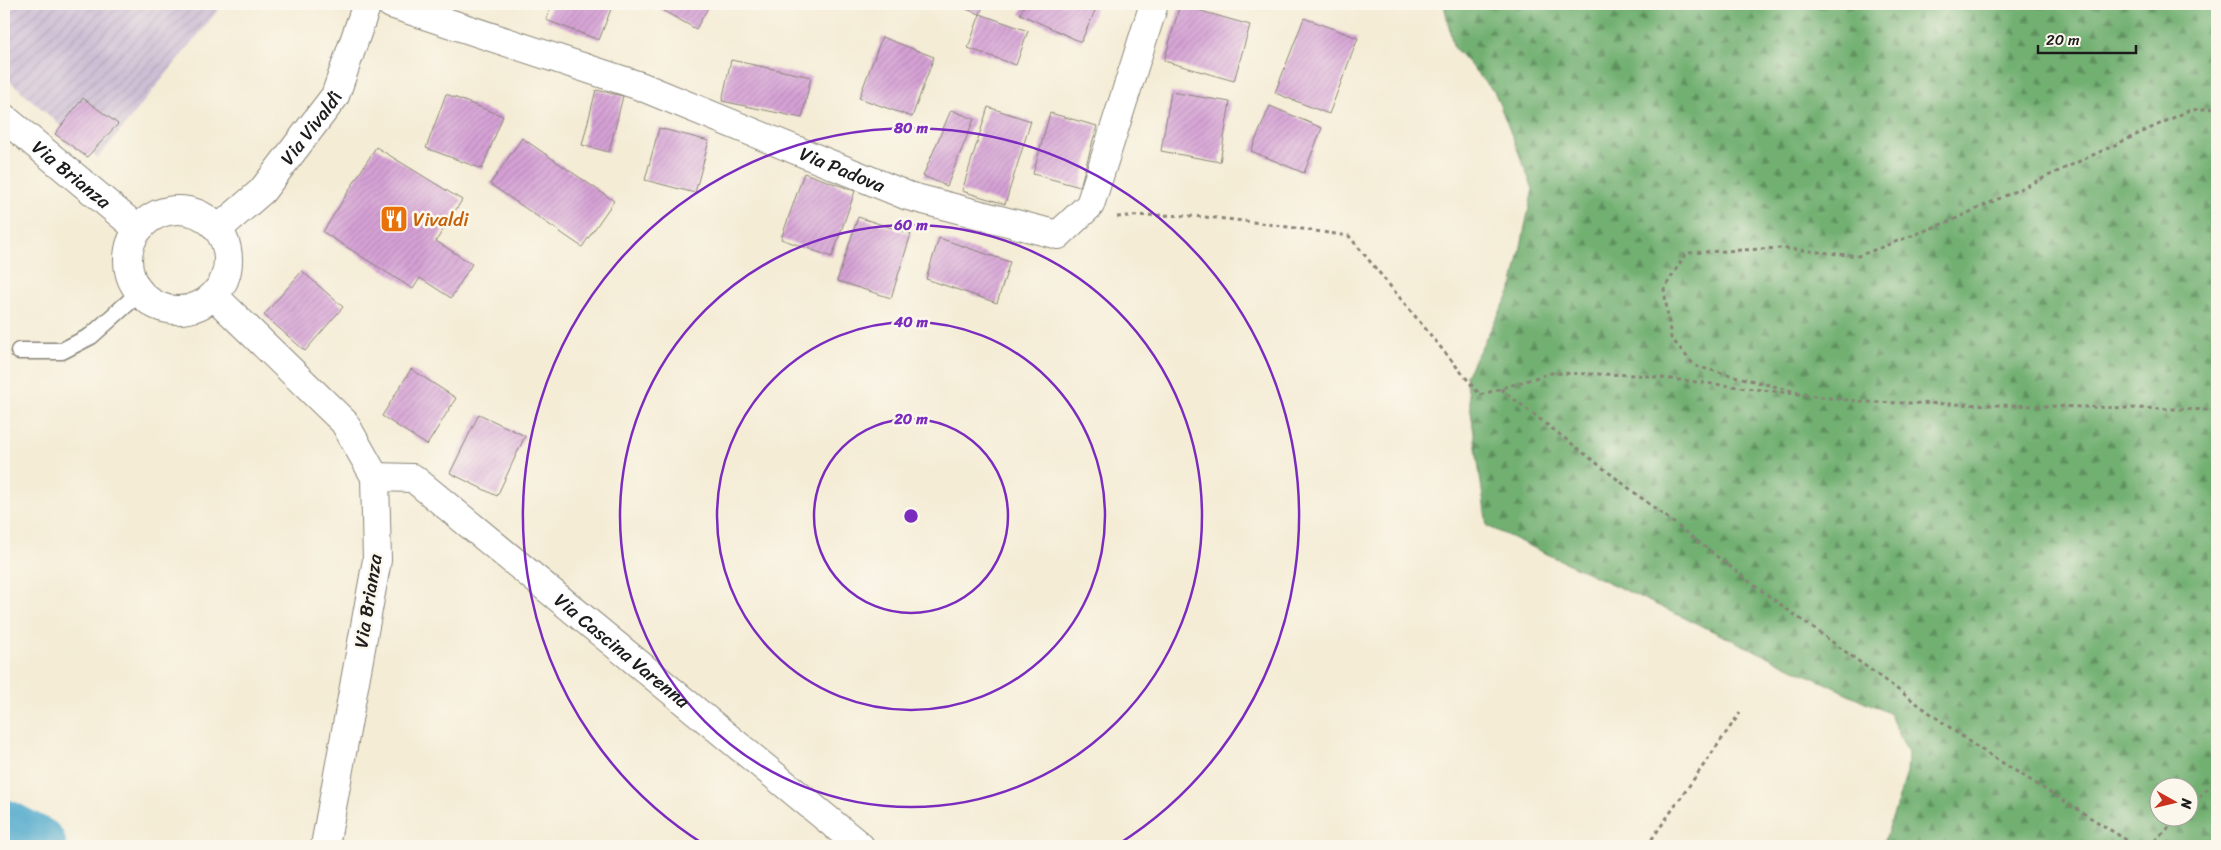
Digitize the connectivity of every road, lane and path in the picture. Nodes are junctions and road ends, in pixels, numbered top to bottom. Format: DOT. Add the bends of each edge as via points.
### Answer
graph roads {
  1 [pos="367,4"];
  2 [pos="391,4"];
  3 [pos="1154,4"];
  4 [pos="2217,108"];
  5 [pos="4,118"];
  6 [pos="1073,221"];
  7 [pos="138,229"];
  8 [pos="218,229"];
  9 [pos="140,293"];
  10 [pos="214,296"];
  11 [pos="19,351"];
  12 [pos="1500,388"];
  13 [pos="1813,396"];
  14 [pos="2217,410"];
  15 [pos="374,477"];
  16 [pos="1740,713"];
  17 [pos="2217,780"];
  18 [pos="2198,798"];
  19 [pos="2168,828"];
  20 [pos="325,846"];
  21 [pos="860,846"];
  22 [pos="1647,846"];
  23 [pos="2136,846"];
  24 [pos="2149,846"];
  1 -- 8 [label="street, Via Vivaldi" via="335,96 262,191"];
  2 -- 6 [label="street, Via Padova" via="640,86 908,196 1058,235"];
  3 -- 6 [label="street, Via Padova" via="1090,205"];
  4 -- 13 [label="path" via="2190,110 1953,220 1858,256 1780,248 1686,254 1664,289 1672,338 1695,366"];
  5 -- 7 [label="street, Via Brianza"];
  6 -- 12 [label="path" via="1151,214 1244,221 1349,236 1480,395"];
  7 -- 8 [label="street" via="148,220 171,210 197,214"];
  7 -- 9 [label="street" via="128,254 128,268"];
  8 -- 10 [label="street" via="225,242 228,263 222,284"];
  9 -- 10 [label="street" via="162,308 176,310 190,309"];
  9 -- 11 [label="lane" via="92,336 62,350"];
  10 -- 15 [label="street, Via Brianza" via="344,422"];
  12 -- 13 [label="path" via="1550,373 1609,374"];
  12 -- 23 [label="path" via="1755,586 1974,745"];
  13 -- 14 [label="path" via="1864,402"];
  15 -- 20 [label="street, Via Brianza" via="376,560"];
  15 -- 21 [label="street, Via Cascina Varenna" via="412,478"];
  16 -- 22 [label="path"];
  17 -- 18 [label="path"];
  19 -- 24 [label="path"];
}
